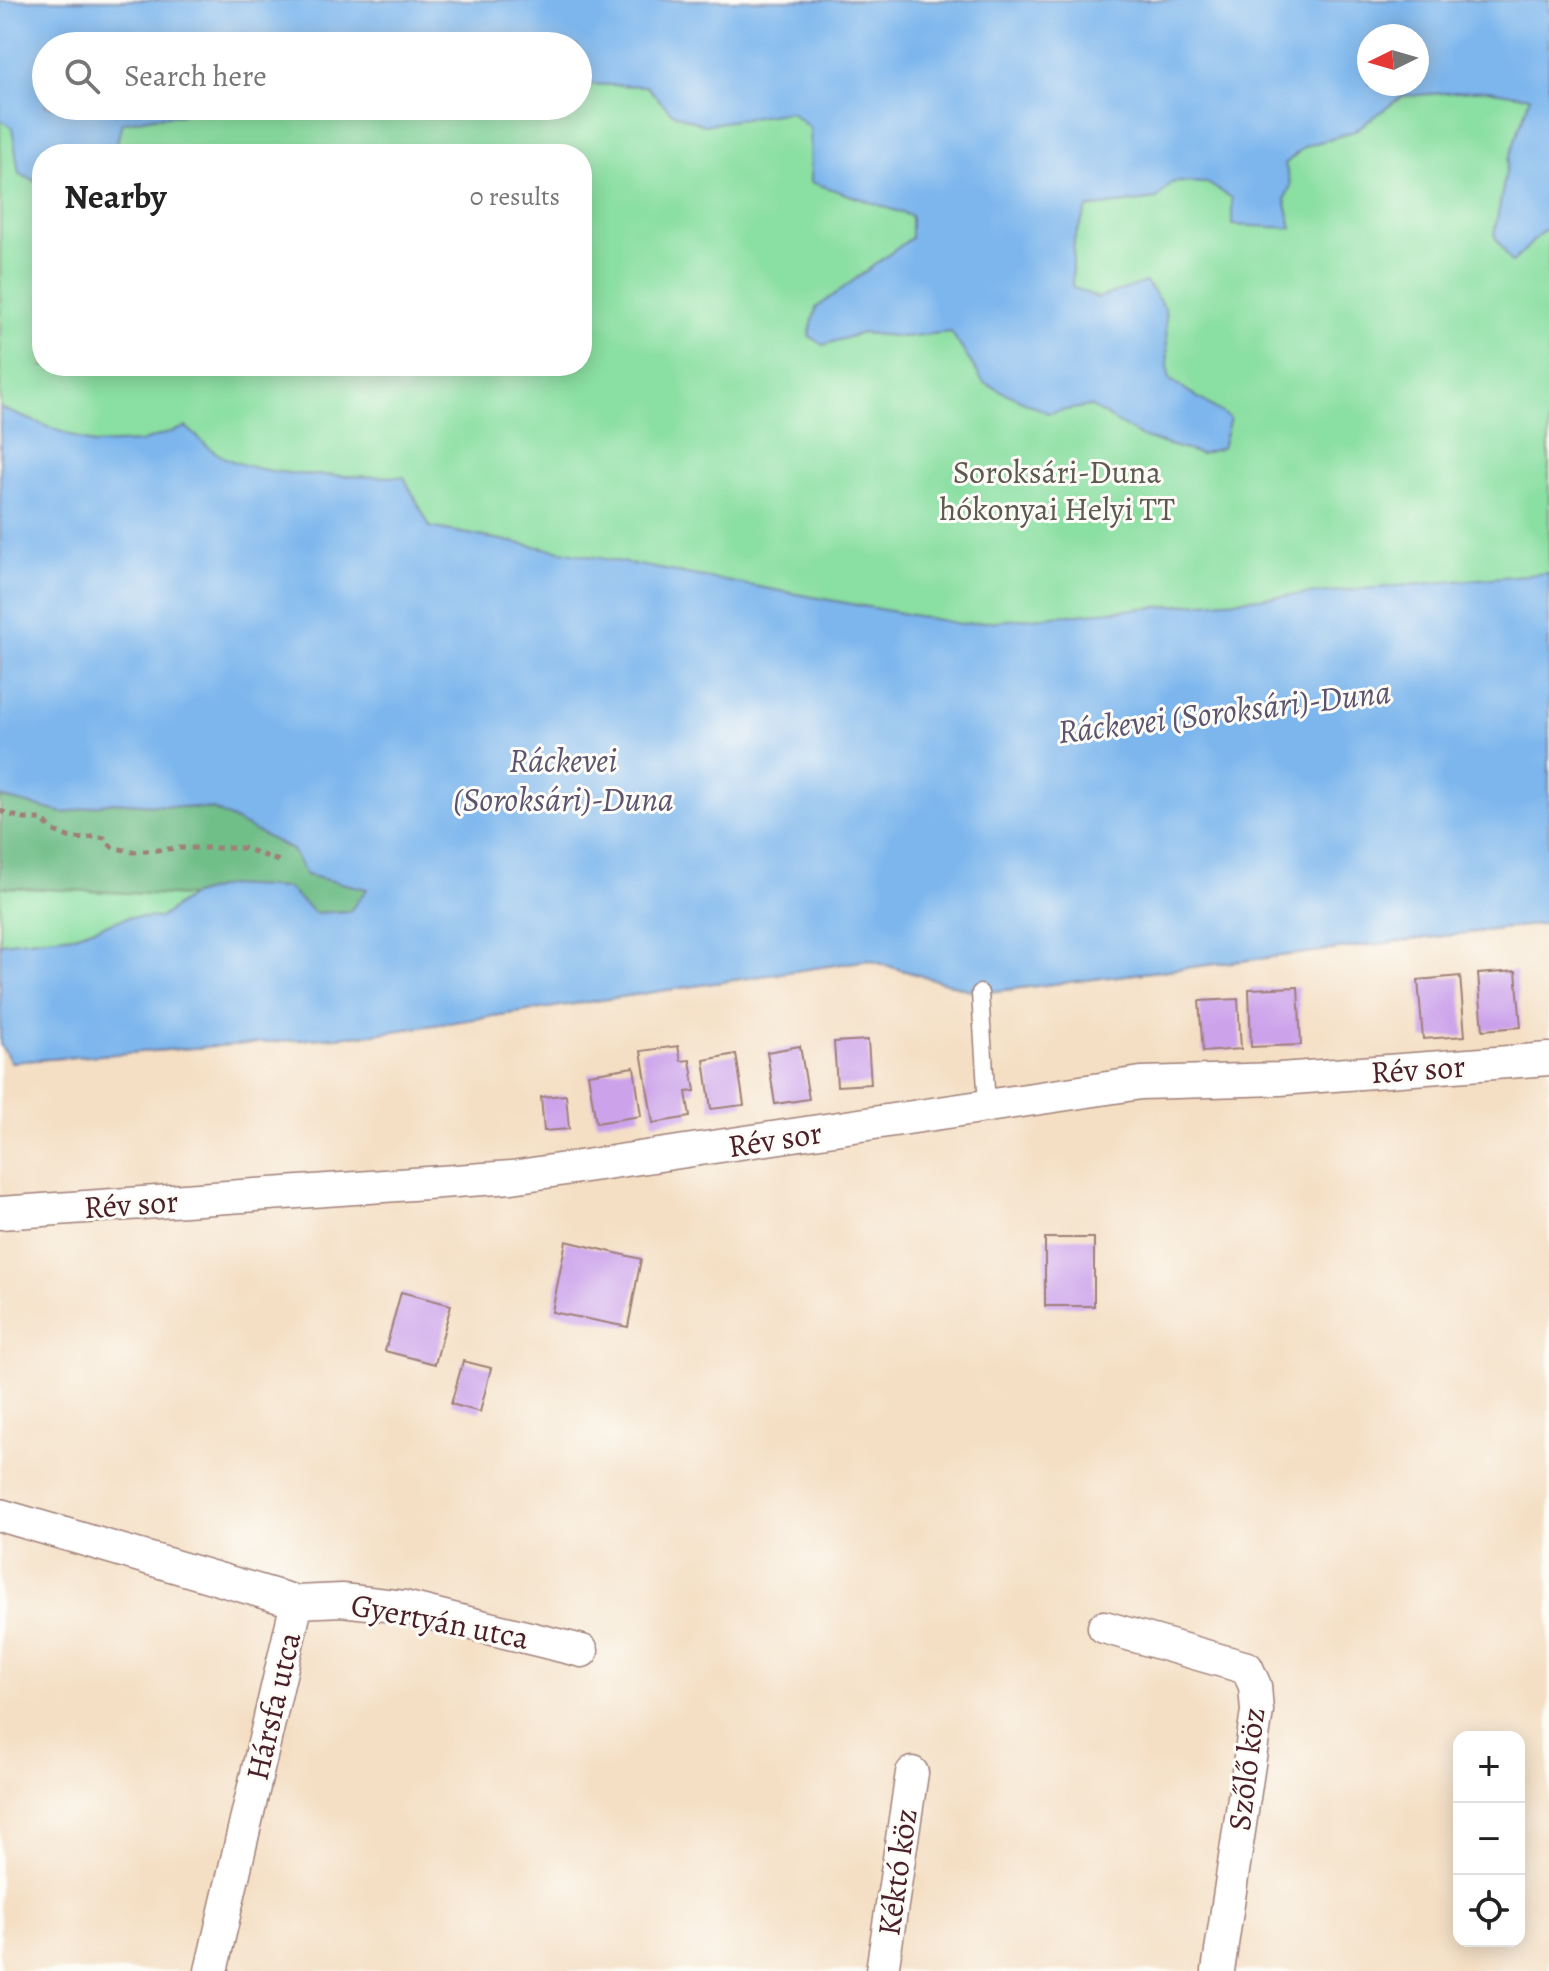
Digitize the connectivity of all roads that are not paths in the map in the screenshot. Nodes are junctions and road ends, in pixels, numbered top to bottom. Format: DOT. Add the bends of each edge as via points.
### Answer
graph roads {
  1 [pos="980,993"];
  2 [pos="1549,1059"];
  3 [pos="987,1105"];
  4 [pos="0,1213"];
  5 [pos="0,1515"];
  6 [pos="297,1602"];
  7 [pos="1104,1627"];
  8 [pos="582,1651"];
  9 [pos="912,1773"];
  10 [pos="211,1971"];
  11 [pos="882,1971"];
  12 [pos="1218,1971"];
  1 -- 3 [label="lane"];
  2 -- 3 [label="street, Rév sor" via="1280,1079 1141,1083"];
  3 -- 4 [label="street, Rév sor" via="512,1177"];
  5 -- 6 [label="street, Hársfa utca"];
  6 -- 8 [label="street, Gyertyán utca" via="342,1600 404,1607"];
  6 -- 10 [label="street, Hársfa utca"];
  7 -- 12 [label="street, Szőlő köz" via="1247,1668 1255,1686 1257,1711"];
  9 -- 11 [label="street, Kéktó köz"];
}
